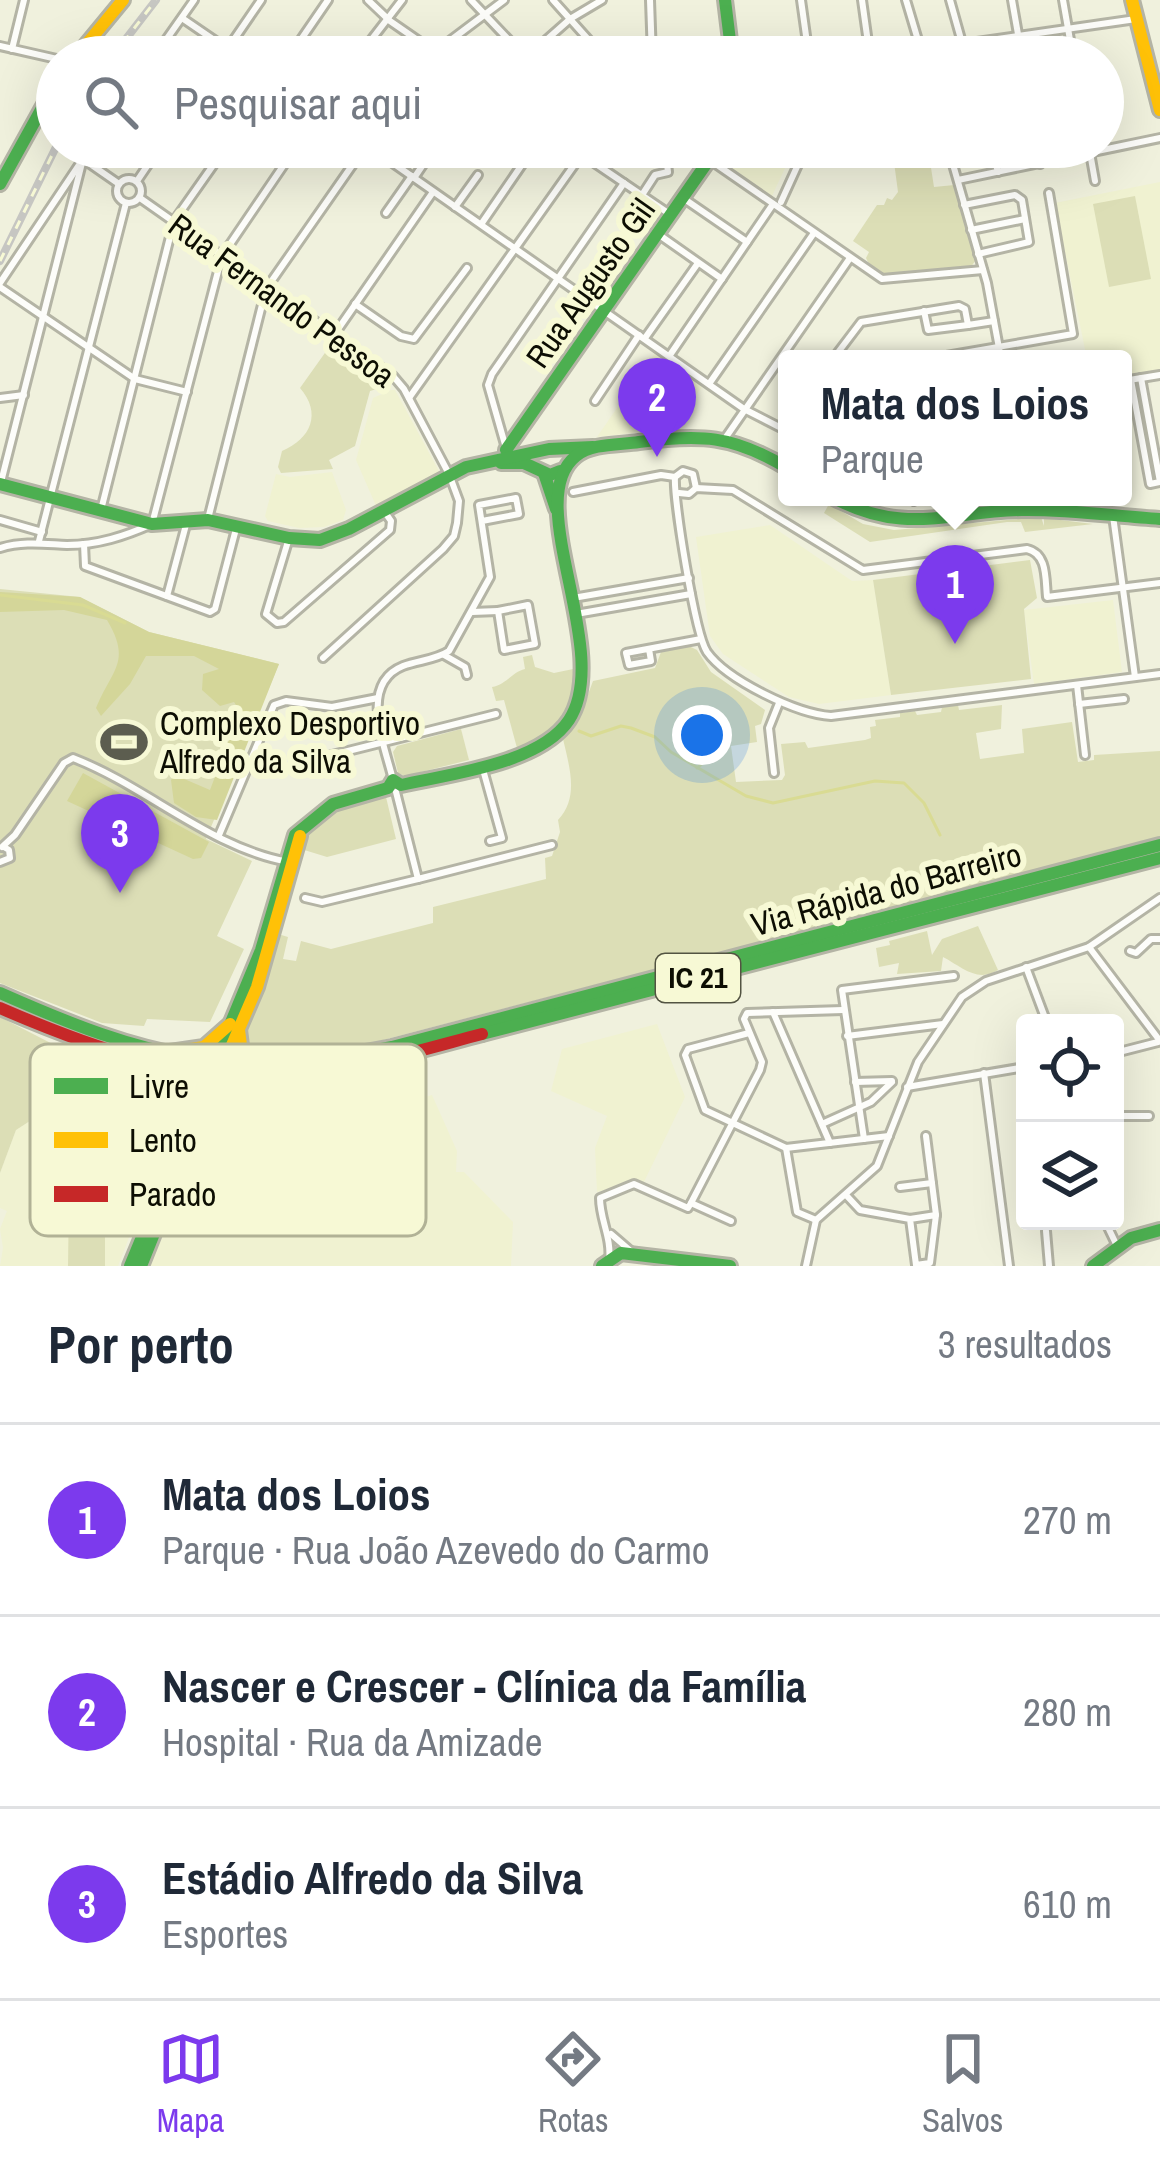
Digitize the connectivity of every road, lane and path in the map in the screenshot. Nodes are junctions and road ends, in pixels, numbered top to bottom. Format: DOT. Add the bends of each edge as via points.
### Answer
graph roads {
  1 [pos="24,0"];
  2 [pos="123,0"];
  3 [pos="194,0"];
  4 [pos="261,0"];
  5 [pos="328,0"];
  6 [pos="368,0"];
  7 [pos="402,0"];
  8 [pos="471,0"];
  9 [pos="504,0"];
  10 [pos="554,0"];
  11 [pos="602,0"];
  12 [pos="650,0"];
  13 [pos="725,0"];
  14 [pos="801,0"];
  15 [pos="862,0"];
  16 [pos="906,0"];
  17 [pos="950,0"];
  18 [pos="1012,0"];
  19 [pos="1064,0"];
  20 [pos="1132,0"];
  21 [pos="484,14"];
  22 [pos="386,16"];
  23 [pos="182,18"];
  24 [pos="570,19"];
  25 [pos="1136,19"];
  26 [pos="1068,28"];
  27 [pos="1018,35"];
  28 [pos="93,36"];
  29 [pos="169,36"];
  30 [pos="204,36"];
  31 [pos="237,36"];
  32 [pos="303,36"];
  33 [pos="372,36"];
  34 [pos="413,36"];
  35 [pos="460,36"];
  36 [pos="505,36"];
  37 [pos="550,36"];
  38 [pos="585,36"];
  39 [pos="651,36"];
  40 [pos="729,36"];
  41 [pos="806,36"];
  42 [pos="868,36"];
  43 [pos="917,36"];
  44 [pos="960,36"];
  45 [pos="1012,36"];
  46 [pos="1069,36"];
  47 [pos="0,46"];
  48 [pos="12,49"];
  49 [pos="36,54"];
  50 [pos="1160,110"];
  51 [pos="36,119"];
  52 [pos="1160,138"];
  53 [pos="1124,145"];
  54 [pos="77,168"];
  55 [pos="81,168"];
  56 [pos="96,168"];
  57 [pos="146,168"];
  58 [pos="211,168"];
  59 [pos="282,168"];
  60 [pos="353,168"];
  61 [pos="400,168"];
  62 [pos="420,168"];
  63 [pos="520,168"];
  64 [pos="572,168"];
  65 [pos="602,168"];
  66 [pos="667,168"];
  67 [pos="704,168"];
  68 [pos="722,168"];
  69 [pos="795,168"];
  70 [pos="954,168"];
  71 [pos="997,168"];
  72 [pos="1019,168"];
  73 [pos="1093,168"];
  74 [pos="998,172"];
  75 [pos="478,175"];
  76 [pos="413,177"];
  77 [pos="957,180"];
  78 [pos="137,181"];
  79 [pos="1095,181"];
  80 [pos="624,183"];
  81 [pos="0,184"];
  82 [pos="119,184"];
  83 [pos="433,191"];
  84 [pos="1049,193"];
  85 [pos="642,195"];
  86 [pos="140,198"];
  87 [pos="682,198"];
  88 [pos="127,203"];
  89 [pos="777,203"];
  90 [pos="964,205"];
  91 [pos="455,207"];
  92 [pos="386,213"];
  93 [pos="671,214"];
  94 [pos="1025,219"];
  95 [pos="174,221"];
  96 [pos="481,224"];
  97 [pos="971,230"];
  98 [pos="814,232"];
  99 [pos="658,234"];
  100 [pos="747,242"];
  101 [pos="513,246"];
  102 [pos="978,254"];
  103 [pos="222,256"];
  104 [pos="850,258"];
  105 [pos="698,263"];
  106 [pos="467,268"];
  107 [pos="983,270"];
  108 [pos="560,279"];
  109 [pos="722,279"];
  110 [pos="0,285"];
  111 [pos="266,289"];
  112 [pos="355,304"];
  113 [pos="604,310"];
  114 [pos="924,311"];
  115 [pos="44,316"];
  116 [pos="994,321"];
  117 [pos="968,325"];
  118 [pos="334,335"];
  119 [pos="642,337"];
  120 [pos="89,347"];
  121 [pos="999,348"];
  122 [pos="786,350"];
  123 [pos="840,350"];
  124 [pos="986,350"];
  125 [pos="669,356"];
  126 [pos="778,362"];
  127 [pos="1160,375"];
  128 [pos="1141,378"];
  129 [pos="135,379"];
  130 [pos="1132,380"];
  131 [pos="709,384"];
  132 [pos="187,392"];
  133 [pos="24,395"];
  134 [pos="0,398"];
  135 [pos="409,398"];
  136 [pos="595,400"];
  137 [pos="1132,403"];
  138 [pos="745,409"];
  139 [pos="778,424"];
  140 [pos="726,436"];
  141 [pos="601,447"];
  142 [pos="549,449"];
  143 [pos="507,453"];
  144 [pos="488,462"];
  145 [pos="778,462"];
  146 [pos="562,469"];
  147 [pos="542,472"];
  148 [pos="449,474"];
  149 [pos="675,477"];
  150 [pos="0,485"];
  151 [pos="696,488"];
  152 [pos="572,492"];
  153 [pos="679,493"];
  154 [pos="51,497"];
  155 [pos="847,506"];
  156 [pos="101,510"];
  157 [pos="384,511"];
  158 [pos="1113,516"];
  159 [pos="558,517"];
  160 [pos="1160,519"];
  161 [pos="0,520"];
  162 [pos="208,520"];
  163 [pos="187,521"];
  164 [pos="482,521"];
  165 [pos="152,524"];
  166 [pos="237,525"];
  167 [pos="40,536"];
  168 [pos="289,538"];
  169 [pos="84,544"];
  170 [pos="0,548"];
  171 [pos="689,578"];
  172 [pos="1160,583"];
  173 [pos="1123,587"];
  174 [pos="692,593"];
  175 [pos="166,596"];
  176 [pos="1047,597"];
  177 [pos="573,598"];
  178 [pos="1037,598"];
  179 [pos="498,611"];
  180 [pos="472,612"];
  181 [pos="576,614"];
  182 [pos="700,639"];
  183 [pos="649,649"];
  184 [pos="444,655"];
  185 [pos="323,658"];
  186 [pos="1160,674"];
  187 [pos="467,675"];
  188 [pos="1135,677"];
  189 [pos="1077,685"];
  190 [pos="378,698"];
  191 [pos="1124,699"];
  192 [pos="779,704"];
  193 [pos="1079,704"];
  194 [pos="496,714"];
  195 [pos="384,743"];
  196 [pos="1085,755"];
  197 [pos="328,756"];
  198 [pos="482,764"];
  199 [pos="775,773"];
  200 [pos="394,786"];
  201 [pos="219,835"];
  202 [pos="490,841"];
  203 [pos="1160,844"];
  204 [pos="552,845"];
  205 [pos="4,849"];
  206 [pos="1160,858"];
  207 [pos="0,862"];
  208 [pos="289,862"];
  209 [pos="418,879"];
  210 [pos="304,898"];
  211 [pos="1160,898"];
  212 [pos="1160,939"];
  213 [pos="1089,946"];
  214 [pos="1130,951"];
  215 [pos="1026,968"];
  216 [pos="954,976"];
  217 [pos="0,994"];
  218 [pos="0,1008"];
  219 [pos="843,1010"];
  220 [pos="773,1012"];
  221 [pos="1044,1014"];
  222 [pos="944,1024"];
  223 [pos="235,1027"];
  224 [pos="749,1033"];
  225 [pos="847,1036"];
  226 [pos="1157,1038"];
  227 [pos="80,1044"];
  228 [pos="114,1044"];
  229 [pos="211,1044"];
  230 [pos="227,1044"];
  231 [pos="238,1044"];
  232 [pos="403,1044"];
  233 [pos="426,1048"];
  234 [pos="1124,1050"];
  235 [pos="1016,1068"];
  236 [pos="984,1073"];
  237 [pos="855,1082"];
  238 [pos="907,1087"];
  239 [pos="859,1107"];
  240 [pos="1124,1116"];
  241 [pos="1149,1116"];
  242 [pos="731,1122"];
  243 [pos="822,1124"];
  244 [pos="891,1136"];
  245 [pos="926,1136"];
  246 [pos="864,1139"];
  247 [pos="830,1143"];
  248 [pos="786,1148"];
  249 [pos="932,1183"];
  250 [pos="900,1187"];
  251 [pos="846,1195"];
  252 [pos="691,1203"];
  253 [pos="936,1215"];
  254 [pos="910,1219"];
  255 [pos="816,1220"];
  256 [pos="731,1221"];
  257 [pos="1109,1230"];
  258 [pos="1160,1230"];
  259 [pos="608,1232"];
  260 [pos="1046,1232"];
  261 [pos="142,1236"];
  262 [pos="153,1236"];
  263 [pos="1117,1246"];
  264 [pos="633,1254"];
  265 [pos="605,1264"];
  266 [pos="916,1265"];
  267 [pos="130,1266"];
  268 [pos="141,1266"];
  269 [pos="730,1266"];
  270 [pos="806,1266"];
  271 [pos="906,1266"];
  272 [pos="1009,1266"];
  273 [pos="1049,1266"];
  274 [pos="1093,1266"];
  1 -- 48 [label="street"];
  2 -- 28 [label="main road"];
  3 -- 23 [label="street"];
  4 -- 31 [label="street"];
  5 -- 32 [label="street"];
  6 -- 22 [label="street"];
  7 -- 22 [label="street"];
  8 -- 21 [label="street"];
  9 -- 21 [label="street"];
  10 -- 24 [label="street"];
  11 -- 24 [label="street"];
  12 -- 39 [label="street"];
  13 -- 40 [label="main road"];
  14 -- 41 [label="street"];
  15 -- 42 [label="street"];
  16 -- 43 [label="street"];
  17 -- 44 [label="street"];
  18 -- 27 [label="street"];
  19 -- 26 [label="street"];
  20 -- 25 [label="main road"];
  21 -- 35 [label="street"];
  21 -- 36 [label="street"];
  22 -- 33 [label="street"];
  22 -- 34 [label="street"];
  23 -- 29 [label="street"];
  23 -- 30 [label="street"];
  24 -- 37 [label="street"];
  24 -- 38 [label="street"];
  25 -- 26 [label="street"];
  25 -- 50 [label="main road"];
  26 -- 27 [label="street"];
  26 -- 46 [label="street"];
  27 -- 45 [label="street"];
  47 -- 48 [label="street"];
  48 -- 49 [label="street"];
  51 -- 81 [label="main road"];
  52 -- 53 [label="street"];
  54 -- 110 [label="street"];
  55 -- 115 [label="street"];
  56 -- 82 [label="street"];
  57 -- 78 [label="street"];
  58 -- 95 [label="street"];
  59 -- 103 [label="street"];
  60 -- 111 [label="street"];
  61 -- 76 [label="street"];
  62 -- 76 [label="street"];
  63 -- 96 [label="street"];
  64 -- 101 [label="street"];
  65 -- 80 [label="street"];
  66 -- 85 [label="street"];
  67 -- 87 [label="main road, Rua Augusto Gil"];
  68 -- 89 [label="street"];
  69 -- 89 [label="street"];
  70 -- 77 [label="street"];
  71 -- 74 [label="street"];
  72 -- 74 [label="street"];
  73 -- 79 [label="street"];
  74 -- 77 [label="street"];
  75 -- 91 [label="street"];
  76 -- 83 [label="street"];
  76 -- 92 [label="street"];
  77 -- 90 [label="street"];
  78 -- 82 [label="street"];
  78 -- 86 [label="street"];
  80 -- 85 [label="street"];
  80 -- 108 [label="street"];
  82 -- 88 [label="street"];
  83 -- 91 [label="street"];
  83 -- 112 [label="street"];
  84 -- 121 [label="street" via="1075,330"];
  85 -- 93 [label="street"];
  86 -- 88 [label="street"];
  86 -- 95 [label="street, Rua Fernando Pessoa"];
  87 -- 93 [label="main road, Rua Augusto Gil"];
  87 -- 100 [label="street"];
  88 -- 120 [label="street"];
  89 -- 98 [label="street"];
  89 -- 100 [label="street"];
  90 -- 94 [label="street" via="1017,195"];
  90 -- 97 [label="street"];
  91 -- 96 [label="street"];
  93 -- 99 [label="main road, Rua Augusto Gil"];
  94 -- 97 [label="street"];
  94 -- 102 [label="street" via="1028,244"];
  95 -- 103 [label="street, Rua Fernando Pessoa"];
  95 -- 129 [label="street"];
  96 -- 101 [label="street"];
  97 -- 102 [label="street"];
  98 -- 104 [label="street"];
  98 -- 131 [label="street"];
  99 -- 105 [label="street"];
  99 -- 113 [label="main road, Rua Augusto Gil"];
  100 -- 109 [label="street"];
  101 -- 108 [label="street"];
  101 -- 135 [label="street"];
  102 -- 107 [label="street"];
  103 -- 111 [label="street, Rua Fernando Pessoa"];
  103 -- 132 [label="street"];
  104 -- 107 [label="street" via="888,280"];
  104 -- 122 [label="street"];
  105 -- 109 [label="street"];
  105 -- 119 [label="street"];
  106 -- 112 [label="street" via="414,339"];
  107 -- 116 [label="street"];
  108 -- 113 [label="street"];
  108 -- 143 [label="street" via="488,385"];
  109 -- 125 [label="street"];
  110 -- 115 [label="street"];
  111 -- 118 [label="street, Rua Fernando Pessoa"];
  111 -- 162 [label="street"];
  112 -- 118 [label="street"];
  113 -- 119 [label="street"];
  113 -- 143 [label="main road, Rua Augusto Gil"];
  114 -- 117 [label="street" via="962,306"];
  114 -- 117 [label="street" via="928,330"];
  114 -- 123 [label="street" via="859,323"];
  115 -- 120 [label="street"];
  115 -- 133 [label="street"];
  116 -- 117 [label="street"];
  116 -- 121 [label="street"];
  118 -- 135 [label="street, Rua Fernando Pessoa" via="393,376"];
  119 -- 125 [label="street"];
  119 -- 136 [label="street"];
  120 -- 129 [label="street"];
  120 -- 154 [label="street"];
  121 -- 124 [label="street"];
  125 -- 131 [label="street"];
  126 -- 138 [label="street"];
  127 -- 128 [label="street"];
  128 -- 130 [label="street"];
  128 -- 137 [label="street" via="1160,482 1150,484"];
  129 -- 132 [label="street"];
  129 -- 156 [label="street"];
  131 -- 138 [label="street"];
  132 -- 165 [label="street"];
  133 -- 134 [label="street"];
  133 -- 150 [label="street"];
  135 -- 148 [label="street, Rua Fernando Pessoa"];
  138 -- 139 [label="street"];
  138 -- 140 [label="street"];
  140 -- 141 [label="main road"];
  140 -- 145 [label="main road"];
  141 -- 142 [label="main road"];
  141 -- 146 [label="main road"];
  142 -- 143 [label="main road"];
  142 -- 146 [label="main road" via="562,454"];
  142 -- 147 [label="main road" via="538,458"];
  143 -- 144 [label="main road"];
  144 -- 147 [label="main road"];
  144 -- 148 [label="main road"];
  146 -- 147 [label="main road"];
  146 -- 159 [label="main road"];
  147 -- 159 [label="main road"];
  148 -- 157 [label="main road"];
  148 -- 185 [label="street" via="459,501 454,536"];
  149 -- 151 [label="street" via="688,471"];
  149 -- 152 [label="street"];
  149 -- 153 [label="street"];
  150 -- 154 [label="main road"];
  151 -- 153 [label="street"];
  151 -- 176 [label="street" via="733,490 862,570 1035,551"];
  153 -- 171 [label="street"];
  154 -- 156 [label="main road"];
  154 -- 167 [label="street"];
  155 -- 158 [label="main road" via="891,522 1015,509"];
  156 -- 165 [label="main road"];
  157 -- 168 [label="main road" via="334,536"];
  157 -- 168 [label="street" via="390,530 277,623 266,614"];
  158 -- 160 [label="main road"];
  158 -- 173 [label="street"];
  159 -- 177 [label="main road"];
  161 -- 167 [label="street"];
  162 -- 163 [label="main road"];
  162 -- 166 [label="main road"];
  163 -- 165 [label="main road"];
  163 -- 175 [label="street"];
  164 -- 164 [label="street" via="519,514 516,498 479,505"];
  164 -- 180 [label="street" via="490,577"];
  165 -- 169 [label="street"];
  166 -- 168 [label="main road"];
  166 -- 175 [label="street" via="215,609"];
  167 -- 169 [label="street"];
  167 -- 170 [label="street"];
  169 -- 175 [label="street" via="85,566"];
  171 -- 174 [label="street"];
  171 -- 177 [label="street"];
  172 -- 173 [label="street"];
  173 -- 176 [label="street"];
  173 -- 188 [label="street"];
  174 -- 181 [label="street"];
  174 -- 182 [label="street"];
  176 -- 178 [label="street"];
  177 -- 181 [label="main road"];
  179 -- 179 [label="street" via="504,650 535,644 528,605"];
  179 -- 180 [label="street"];
  180 -- 184 [label="street"];
  181 -- 198 [label="main road" via="585,666 574,712 537,748"];
  182 -- 183 [label="street"];
  182 -- 192 [label="street" via="712,658"];
  184 -- 187 [label="street"];
  184 -- 190 [label="street" via="398,668"];
  186 -- 188 [label="street"];
  188 -- 189 [label="street"];
  189 -- 192 [label="street" via="831,716"];
  189 -- 193 [label="street"];
  190 -- 195 [label="street"];
  190 -- 201 [label="street" via="274,705"];
  191 -- 193 [label="street"];
  192 -- 199 [label="street" via="769,728"];
  193 -- 196 [label="street"];
  194 -- 195 [label="street"];
  195 -- 197 [label="street"];
  195 -- 200 [label="street"];
  198 -- 200 [label="main road"];
  198 -- 202 [label="street" via="502,838"];
  200 -- 208 [label="main road" via="348,798 305,824"];
  200 -- 209 [label="street"];
  201 -- 205 [label="street" via="74,758"];
  201 -- 208 [label="street"];
  203 -- 232 [label="main road, Via Rápida do Barreiro / IC 21"];
  204 -- 209 [label="street"];
  205 -- 207 [label="street" via="8,860"];
  206 -- 233 [label="main road, Via Rápida do Barreiro / IC 21"];
  208 -- 223 [label="main road"];
  209 -- 210 [label="street" via="322,902"];
  211 -- 213 [label="street"];
  212 -- 214 [label="street"];
  213 -- 215 [label="street"];
  213 -- 226 [label="street"];
  215 -- 221 [label="street"];
  215 -- 222 [label="street" via="962,997"];
  216 -- 219 [label="street" via="842,990"];
  217 -- 228 [label="main road, Via Rápida do Barreiro / IC 21"];
  218 -- 227 [label="main road, Via Rápida do Barreiro / IC 21"];
  219 -- 220 [label="street"];
  219 -- 225 [label="street"];
  220 -- 224 [label="street" via="747,1013"];
  220 -- 243 [label="street"];
  222 -- 225 [label="street"];
  222 -- 238 [label="street"];
  223 -- 229 [label="main road"];
  223 -- 230 [label="main road"];
  223 -- 231 [label="main road"];
  224 -- 242 [label="street" via="762,1062"];
  224 -- 242 [label="street" via="685,1055 705,1110"];
  225 -- 237 [label="street"];
  226 -- 234 [label="street"];
  235 -- 236 [label="street"];
  236 -- 238 [label="street"];
  236 -- 272 [label="street"];
  237 -- 239 [label="street"];
  237 -- 239 [label="street" via="892,1082"];
  238 -- 244 [label="street"];
  239 -- 243 [label="street"];
  239 -- 246 [label="street"];
  240 -- 241 [label="street"];
  242 -- 248 [label="street"];
  242 -- 252 [label="street"];
  243 -- 247 [label="street"];
  244 -- 246 [label="street"];
  244 -- 251 [label="street" via="877,1166"];
  245 -- 249 [label="street"];
  246 -- 247 [label="street"];
  247 -- 248 [label="street"];
  248 -- 255 [label="street" via="797,1212"];
  249 -- 250 [label="street"];
  249 -- 253 [label="street"];
  251 -- 254 [label="street" via="860,1210"];
  251 -- 255 [label="street"];
  252 -- 256 [label="street"];
  252 -- 259 [label="street" via="680,1206 634,1184 604,1193 600,1215"];
  253 -- 254 [label="street"];
  253 -- 266 [label="street" via="930,1263"];
  254 -- 266 [label="street"];
  255 -- 270 [label="street"];
  257 -- 263 [label="street"];
  258 -- 263 [label="main road"];
  259 -- 264 [label="street"];
  259 -- 265 [label="street"];
  260 -- 273 [label="street"];
  261 -- 267 [label="main road"];
  262 -- 268 [label="main road"];
  263 -- 274 [label="main road"];
  264 -- 265 [label="main road"];
  264 -- 269 [label="main road"];
  266 -- 271 [label="street"];
}
